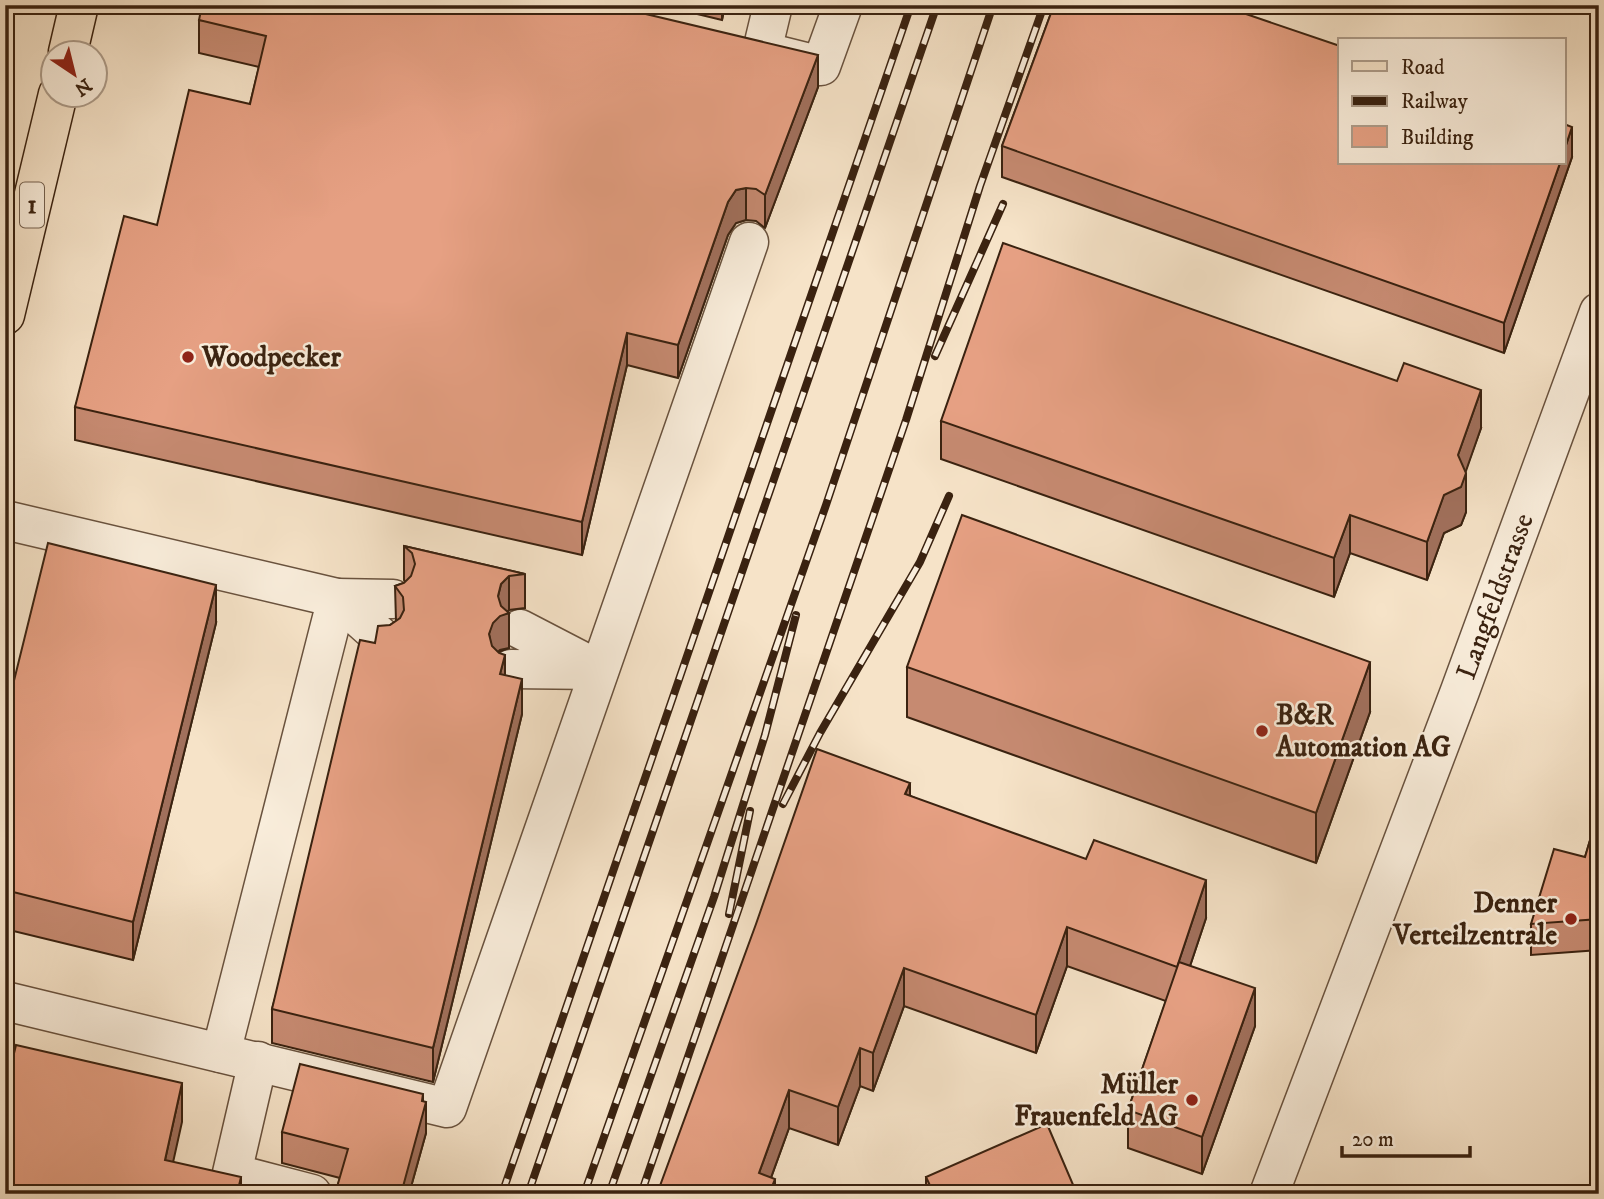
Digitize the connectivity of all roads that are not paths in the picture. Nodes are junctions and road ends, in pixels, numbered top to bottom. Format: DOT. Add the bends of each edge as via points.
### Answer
graph roads {
  1 [pos="79,5"];
  2 [pos="773,5"];
  3 [pos="843,5"];
  4 [pos="71,38"];
  5 [pos="722,42"];
  6 [pos="762,51"];
  7 [pos="55,108"];
  8 [pos="749,242"];
  9 [pos="1599,312"];
  10 [pos="5,315"];
  11 [pos="5,520"];
  12 [pos="337,598"];
  13 [pos="393,598"];
  14 [pos="520,628"];
  15 [pos="383,639"];
  16 [pos="511,669"];
  17 [pos="599,670"];
  18 [pos="5,1000"];
  19 [pos="239,1057"];
  20 [pos="312,1194"];
  21 [pos="1269,1194"];
  1 -- 4 [label="main road"];
  2 -- 6 [label="street"];
  3 -- 6 [label="street" via="821,66"];
  5 -- 6 [label="street"];
  7 -- 10 [label="main road, 1"];
  8 -- 17 [label="street"];
  9 -- 21 [label="street, Langfeldstrasse"];
  11 -- 12 [label="street"];
  12 -- 13 [label="street"];
  12 -- 15 [label="street"];
  12 -- 19 [label="street"];
  14 -- 17 [label="street"];
  16 -- 17 [label="street"];
  17 -- 19 [label="street" via="447,1108"];
  18 -- 19 [label="street"];
  19 -- 20 [label="street" via="232,1173"];
}
